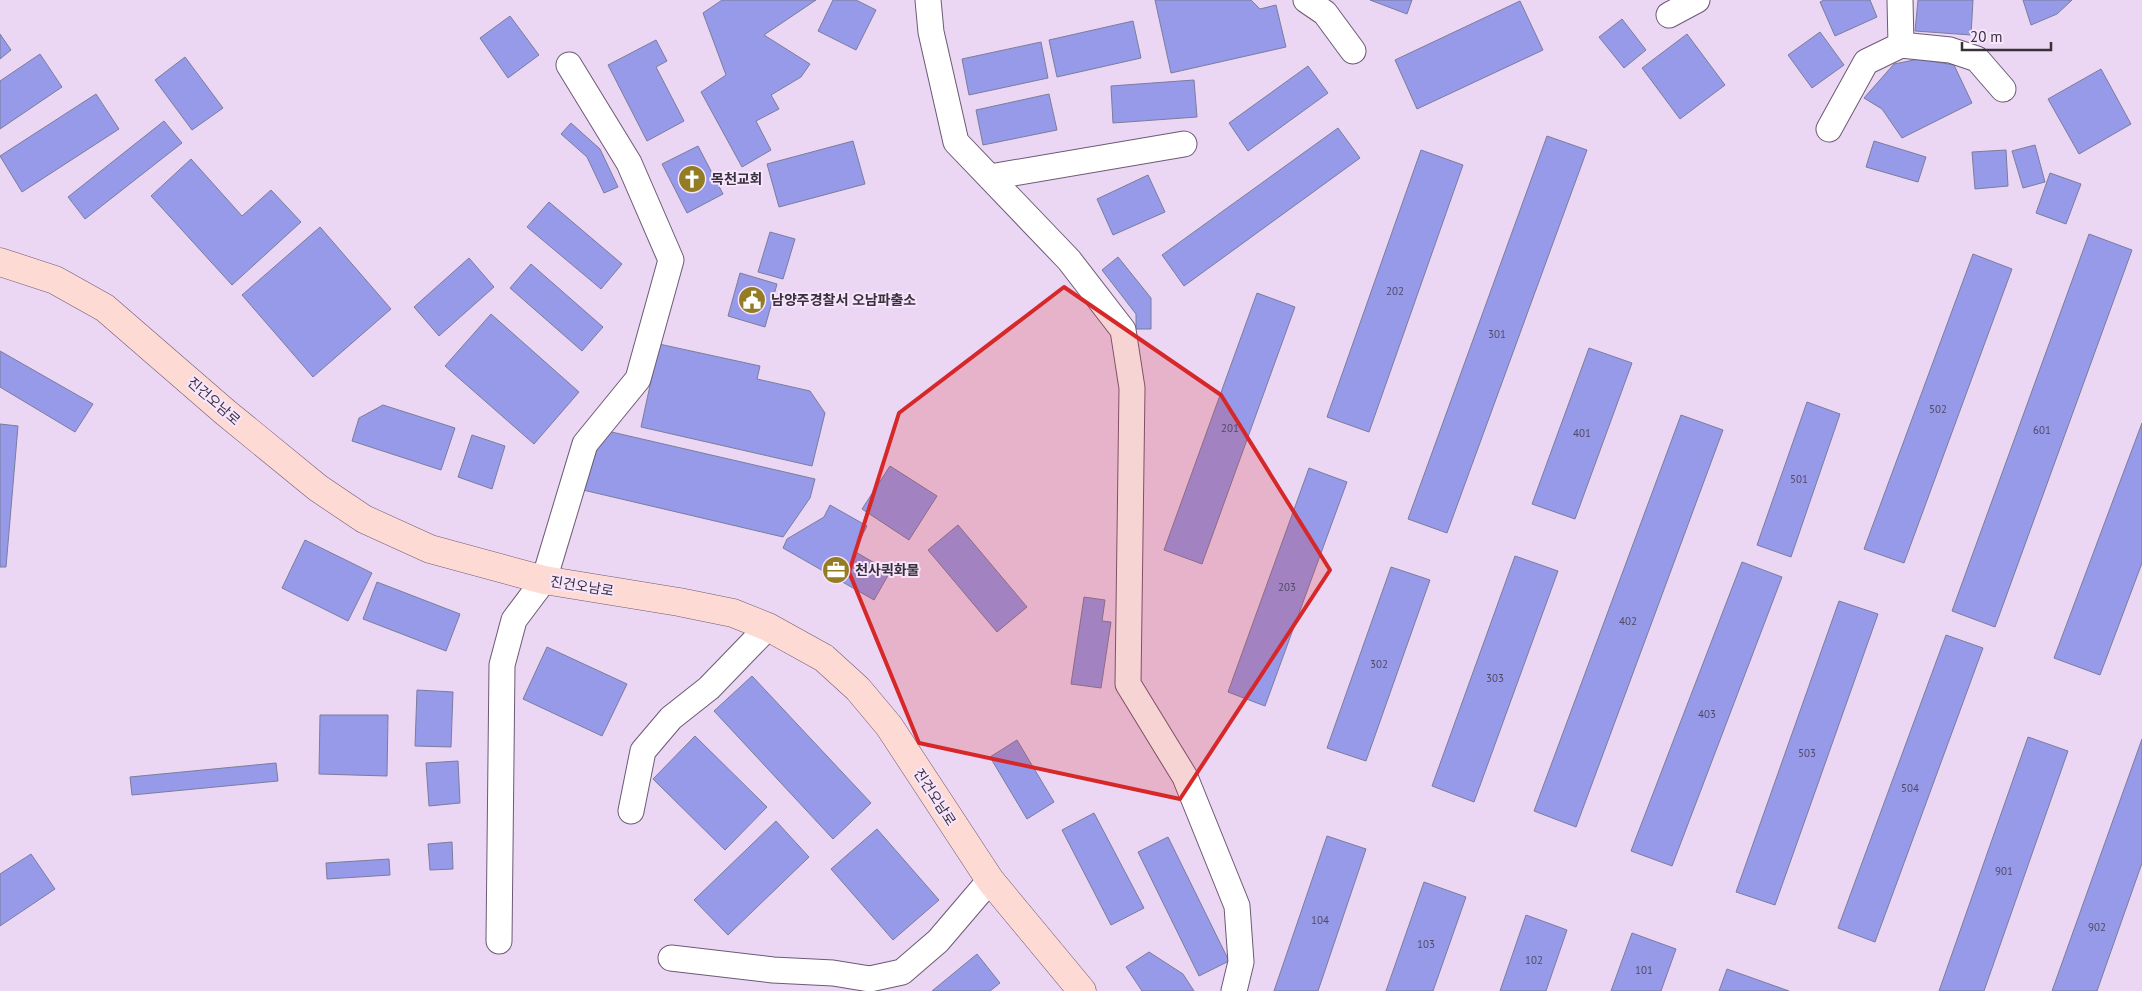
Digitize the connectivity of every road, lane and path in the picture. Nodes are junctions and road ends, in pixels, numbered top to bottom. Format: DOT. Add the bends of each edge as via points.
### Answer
graph roads {
  1 [pos="928,0"];
  2 [pos="1306,0"];
  3 [pos="1697,0"];
  4 [pos="1900,0"];
  5 [pos="1669,14"];
  6 [pos="1901,45"];
  7 [pos="1353,51"];
  8 [pos="569,65"];
  9 [pos="2003,88"];
  10 [pos="1830,129"];
  11 [pos="1184,144"];
  12 [pos="990,177"];
  13 [pos="0,262"];
  14 [pos="544,580"];
  15 [pos="768,627"];
  16 [pos="631,811"];
  17 [pos="990,880"];
  18 [pos="499,941"];
  19 [pos="671,958"];
  20 [pos="1082,991"];
  21 [pos="1234,991"];
  1 -- 12 [label="street" via="931,32 956,142"];
  2 -- 7 [label="street" via="1325,13"];
  3 -- 5 [label="street"];
  4 -- 6 [label="street"];
  6 -- 9 [label="street" via="1950,50 1976,59"];
  6 -- 10 [label="street" via="1866,62"];
  8 -- 14 [label="street" via="629,163 671,260 638,379 585,444"];
  11 -- 12 [label="street"];
  12 -- 21 [label="street" via="1069,260 1123,330 1132,388 1128,684 1185,776 1237,906 1241,962"];
  13 -- 14 [label="main road, 진건오남로" via="55,280 105,308 248,431 318,488 364,519 430,549"];
  14 -- 15 [label="main road, 진건오남로" via="733,613"];
  14 -- 18 [label="street" via="514,620 502,665"];
  15 -- 16 [label="street" via="709,688 671,718 643,750"];
  15 -- 17 [label="main road, 진건오남로" via="824,658 858,689 889,726"];
  17 -- 19 [label="street" via="938,941 902,972 870,979 833,972 773,970"];
  17 -- 20 [label="main road, 진건오남로"];
}
